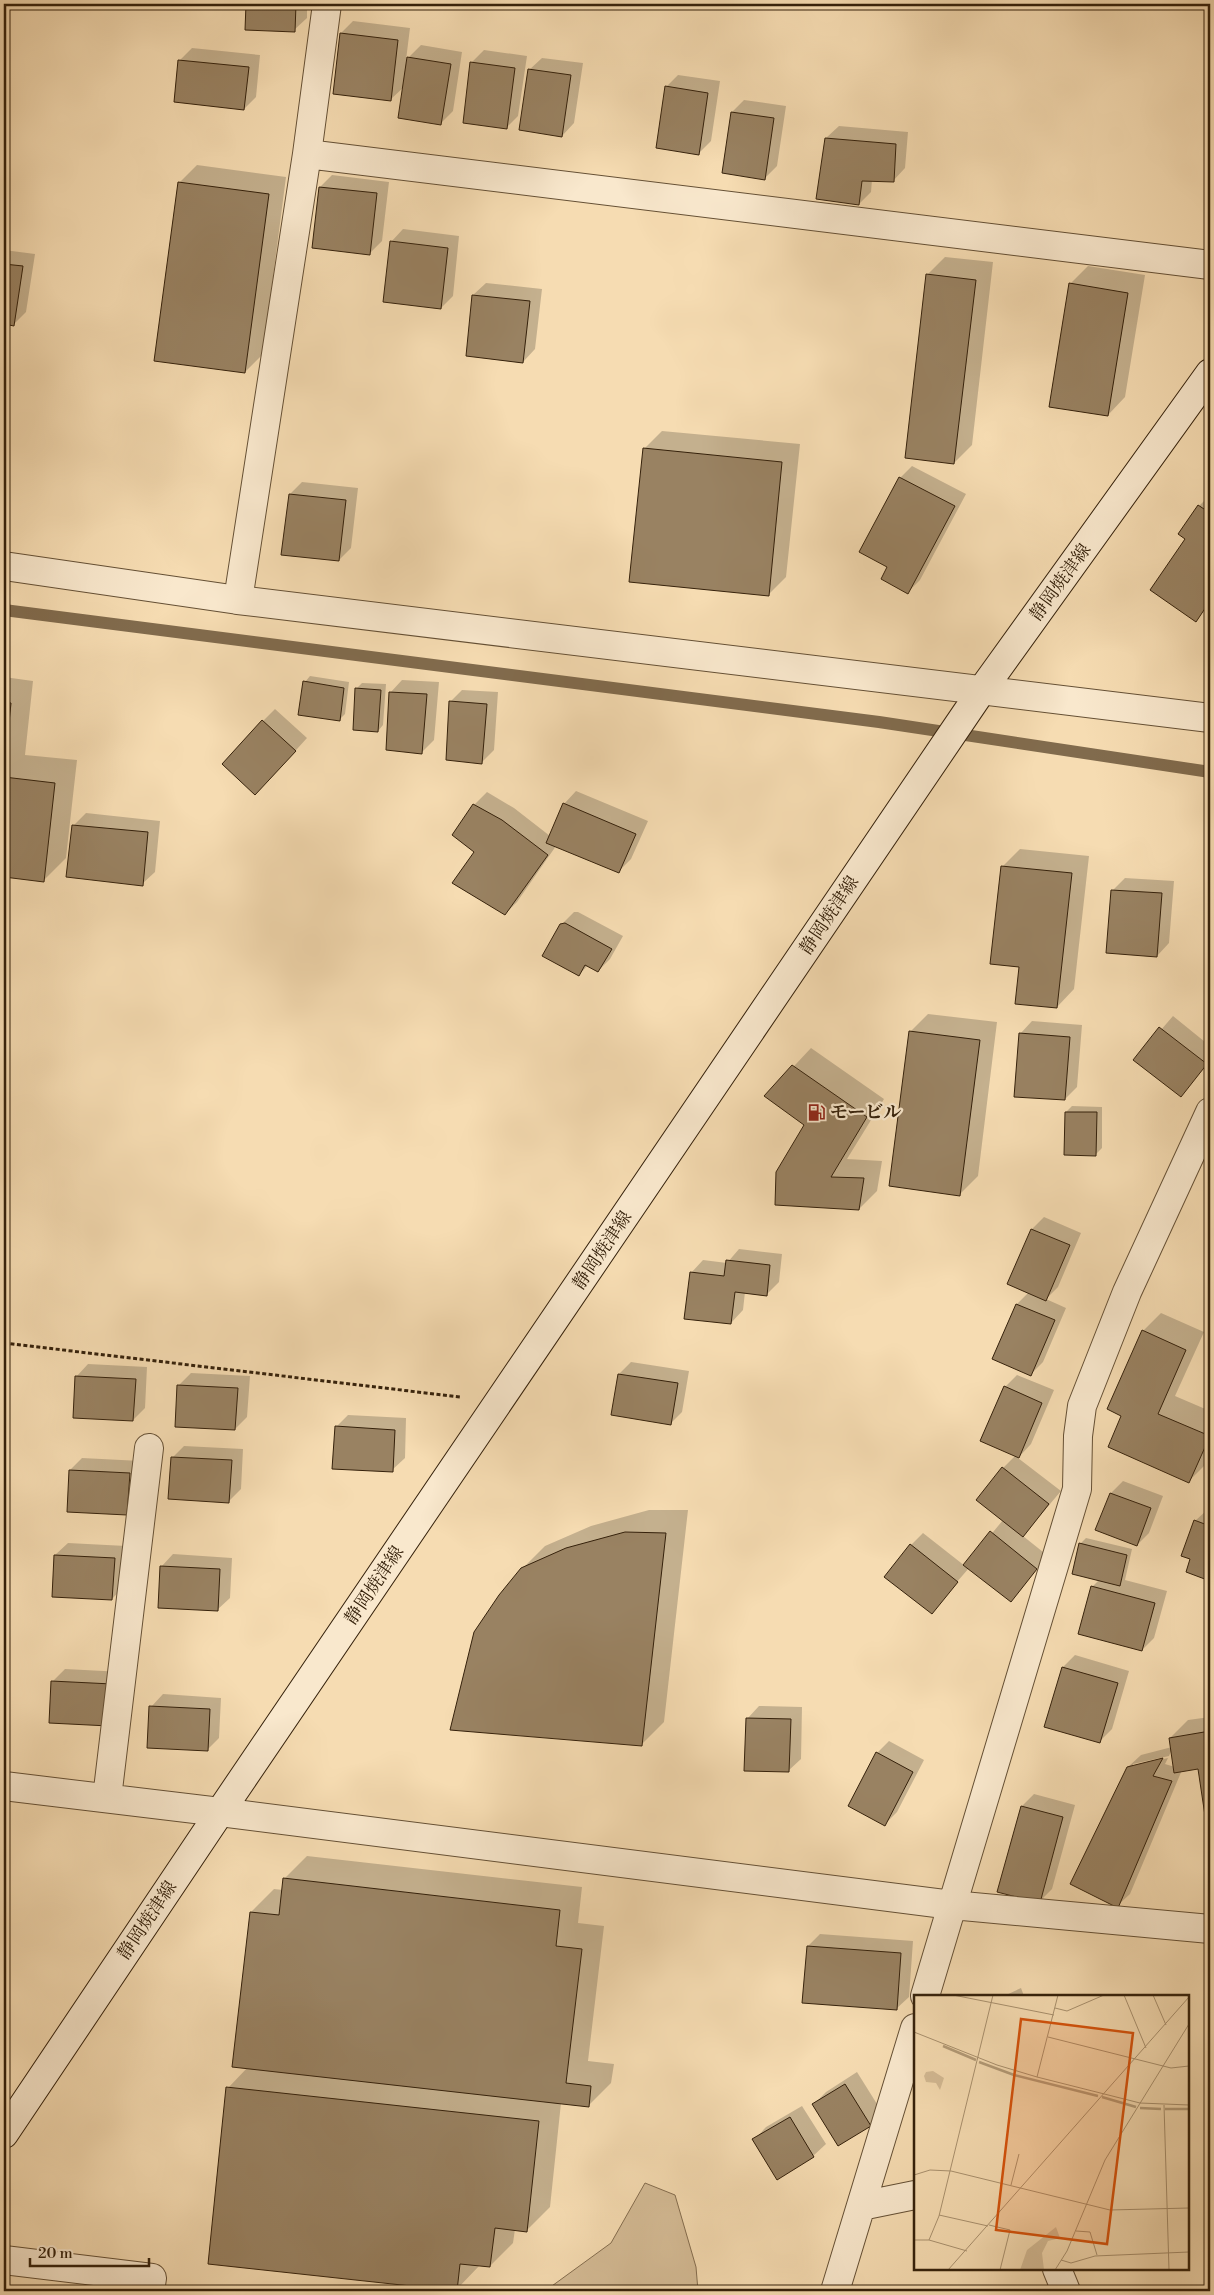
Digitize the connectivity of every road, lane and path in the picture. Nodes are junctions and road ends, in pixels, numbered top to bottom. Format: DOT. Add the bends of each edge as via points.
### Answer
graph roads {
  1 [pos="327,4"];
  2 [pos="306,154"];
  3 [pos="1210,265"];
  4 [pos="1210,373"];
  5 [pos="4,566"];
  6 [pos="238,600"];
  7 [pos="982,690"];
  8 [pos="1210,718"];
  9 [pos="1210,1112"];
  10 [pos="4,1343"];
  11 [pos="499,1402"];
  12 [pos="149,1448"];
  13 [pos="4,1786"];
  14 [pos="107,1798"];
  15 [pos="220,1812"];
  16 [pos="952,1905"];
  17 [pos="1210,1929"];
  18 [pos="925,1995"];
  19 [pos="914,2031"];
  20 [pos="4,2134"];
  21 [pos="914,2195"];
  22 [pos="861,2206"];
  23 [pos="4,2260"];
  24 [pos="1057,2270"];
  25 [pos="150,2291"];
  26 [pos="835,2291"];
  27 [pos="1066,2291"];
  1 -- 2 [label="street"];
  2 -- 3 [label="street"];
  2 -- 6 [label="street"];
  4 -- 7 [label="street, 静岡焼津線"];
  5 -- 6 [label="street"];
  6 -- 7 [label="street"];
  7 -- 8 [label="street"];
  7 -- 11 [label="street, 静岡焼津線"];
  9 -- 16 [label="street" via="1127,1292 1082,1406 1077,1489"];
  10 -- 11 [label="path"];
  11 -- 15 [label="street, 静岡焼津線"];
  12 -- 14 [label="street"];
  13 -- 14 [label="street"];
  14 -- 15 [label="street"];
  15 -- 16 [label="street"];
  15 -- 20 [label="street, 静岡焼津線"];
  16 -- 17 [label="street"];
  16 -- 18 [label="street"];
  19 -- 22 [label="street"];
  21 -- 22 [label="street"];
  22 -- 26 [label="street"];
  23 -- 25 [label="street" via="152,2278"];
  24 -- 27 [label="street"];
}
